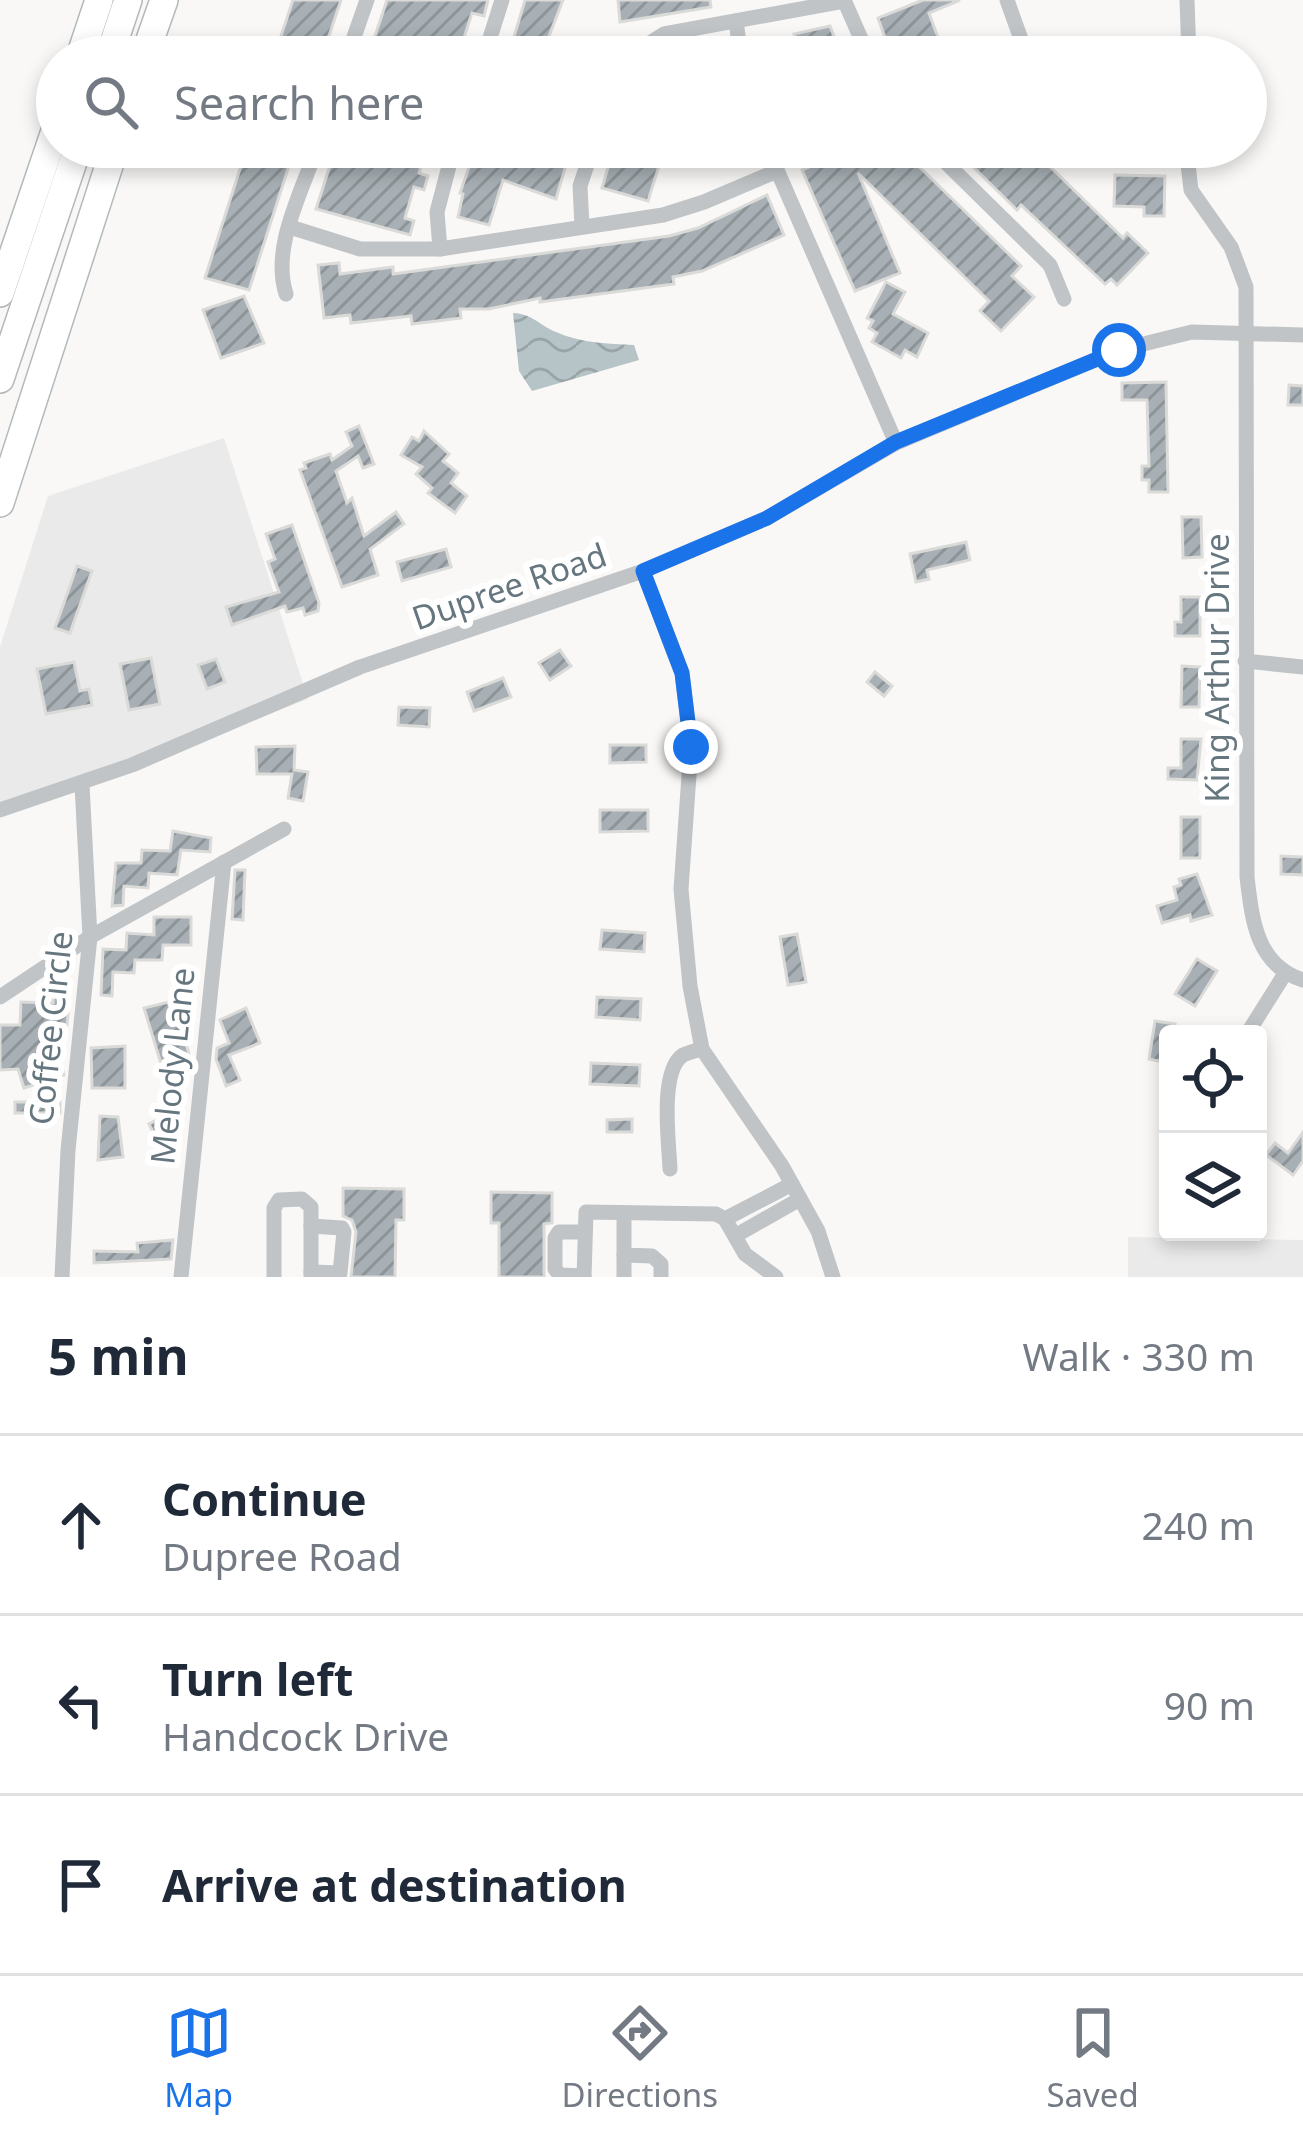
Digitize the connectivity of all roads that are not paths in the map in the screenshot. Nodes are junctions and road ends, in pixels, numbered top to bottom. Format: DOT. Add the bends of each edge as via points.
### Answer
graph roads {
  1 [pos="99,0"];
  2 [pos="128,0"];
  3 [pos="164,0"];
  4 [pos="367,0"];
  5 [pos="502,0"];
  6 [pos="844,0"];
  7 [pos="1007,0"];
  8 [pos="1187,0"];
  9 [pos="736,21"];
  10 [pos="87,36"];
  11 [pos="116,36"];
  12 [pos="151,36"];
  13 [pos="354,36"];
  14 [pos="491,36"];
  15 [pos="661,36"];
  16 [pos="738,36"];
  17 [pos="860,36"];
  18 [pos="1020,36"];
  19 [pos="1189,36"];
  20 [pos="42,168"];
  21 [pos="72,168"];
  22 [pos="108,168"];
  23 [pos="310,168"];
  24 [pos="448,168"];
  25 [pos="586,168"];
  26 [pos="776,168"];
  27 [pos="951,168"];
  28 [pos="1186,168"];
  29 [pos="777,171"];
  30 [pos="290,227"];
  31 [pos="582,227"];
  32 [pos="440,249"];
  33 [pos="0,293"];
  34 [pos="286,294"];
  35 [pos="1064,299"];
  36 [pos="1246,332"];
  37 [pos="1303,335"];
  38 [pos="0,379"];
  39 [pos="896,442"];
  40 [pos="0,502"];
  41 [pos="643,571"];
  42 [pos="1245,661"];
  43 [pos="1303,667"];
  44 [pos="82,784"];
  45 [pos="2,810"];
  46 [pos="284,829"];
  47 [pos="224,862"];
  48 [pos="90,937"];
  49 [pos="1286,972"];
  50 [pos="1303,980"];
  51 [pos="0,997"];
  52 [pos="1253,1025"];
  53 [pos="702,1049"];
  54 [pos="670,1169"];
  55 [pos="796,1191"];
  56 [pos="624,1213"];
  57 [pos="725,1219"];
  58 [pos="311,1226"];
  59 [pos="584,1232"];
  60 [pos="735,1236"];
  61 [pos="624,1255"];
  62 [pos="311,1275"];
  63 [pos="584,1276"];
  64 [pos="62,1277"];
  65 [pos="181,1277"];
  66 [pos="274,1277"];
  67 [pos="624,1277"];
  68 [pos="661,1277"];
  69 [pos="776,1277"];
  70 [pos="832,1277"];
  1 -- 10 [label="highway"];
  2 -- 11 [label="highway"];
  3 -- 12 [label="highway"];
  4 -- 13 [label="street"];
  5 -- 14 [label="street"];
  6 -- 9 [label="street"];
  6 -- 17 [label="street"];
  7 -- 18 [label="street"];
  8 -- 19 [label="street"];
  9 -- 15 [label="street"];
  9 -- 16 [label="street"];
  20 -- 33 [label="highway"];
  21 -- 38 [label="highway"];
  22 -- 40 [label="highway"];
  23 -- 30 [label="street"];
  24 -- 32 [label="street" via="436,212"];
  25 -- 31 [label="street"];
  26 -- 29 [label="street"];
  27 -- 35 [label="street" via="1050,265"];
  28 -- 36 [label="street, King Arthur Drive" via="1191,190 1232,248 1246,287"];
  29 -- 31 [label="street" via="684,209"];
  29 -- 39 [label="street"];
  30 -- 32 [label="street" via="359,249"];
  30 -- 34 [label="street" via="280,266"];
  31 -- 32 [label="street"];
  36 -- 37 [label="street, Dupree Road"];
  36 -- 39 [label="street, Dupree Road" via="1192,332 1119,350"];
  36 -- 42 [label="street, King Arthur Drive"];
  39 -- 41 [label="street, Dupree Road" via="767,518"];
  41 -- 44 [label="street, Dupree Road" via="360,667"];
  41 -- 53 [label="street" via="682,673 691,747 680,889"];
  42 -- 43 [label="street"];
  42 -- 49 [label="street, King Arthur Drive" via="1253,928"];
  44 -- 45 [label="street, Dupree Road"];
  44 -- 48 [label="street, Coffee Circle"];
  46 -- 47 [label="street"];
  47 -- 48 [label="street"];
  47 -- 65 [label="street, Melody Lane"];
  48 -- 51 [label="street"];
  48 -- 64 [label="street, Coffee Circle"];
  49 -- 50 [label="street, King Arthur Drive"];
  49 -- 52 [label="street"];
  53 -- 54 [label="street" via="675,1063 668,1087"];
  53 -- 55 [label="street"];
  55 -- 57 [label="street"];
  55 -- 60 [label="street"];
  55 -- 70 [label="street"];
  56 -- 57 [label="street"];
  56 -- 59 [label="street" via="586,1212"];
  56 -- 61 [label="street"];
  57 -- 60 [label="street"];
  58 -- 62 [label="street"];
  58 -- 62 [label="street" via="344,1232 340,1273"];
  58 -- 66 [label="street" via="311,1207 302,1199 279,1199"];
  59 -- 63 [label="street"];
  59 -- 63 [label="street" via="559,1232 555,1270"];
  60 -- 69 [label="street"];
  61 -- 67 [label="street"];
  61 -- 68 [label="street" via="652,1256"];
}
